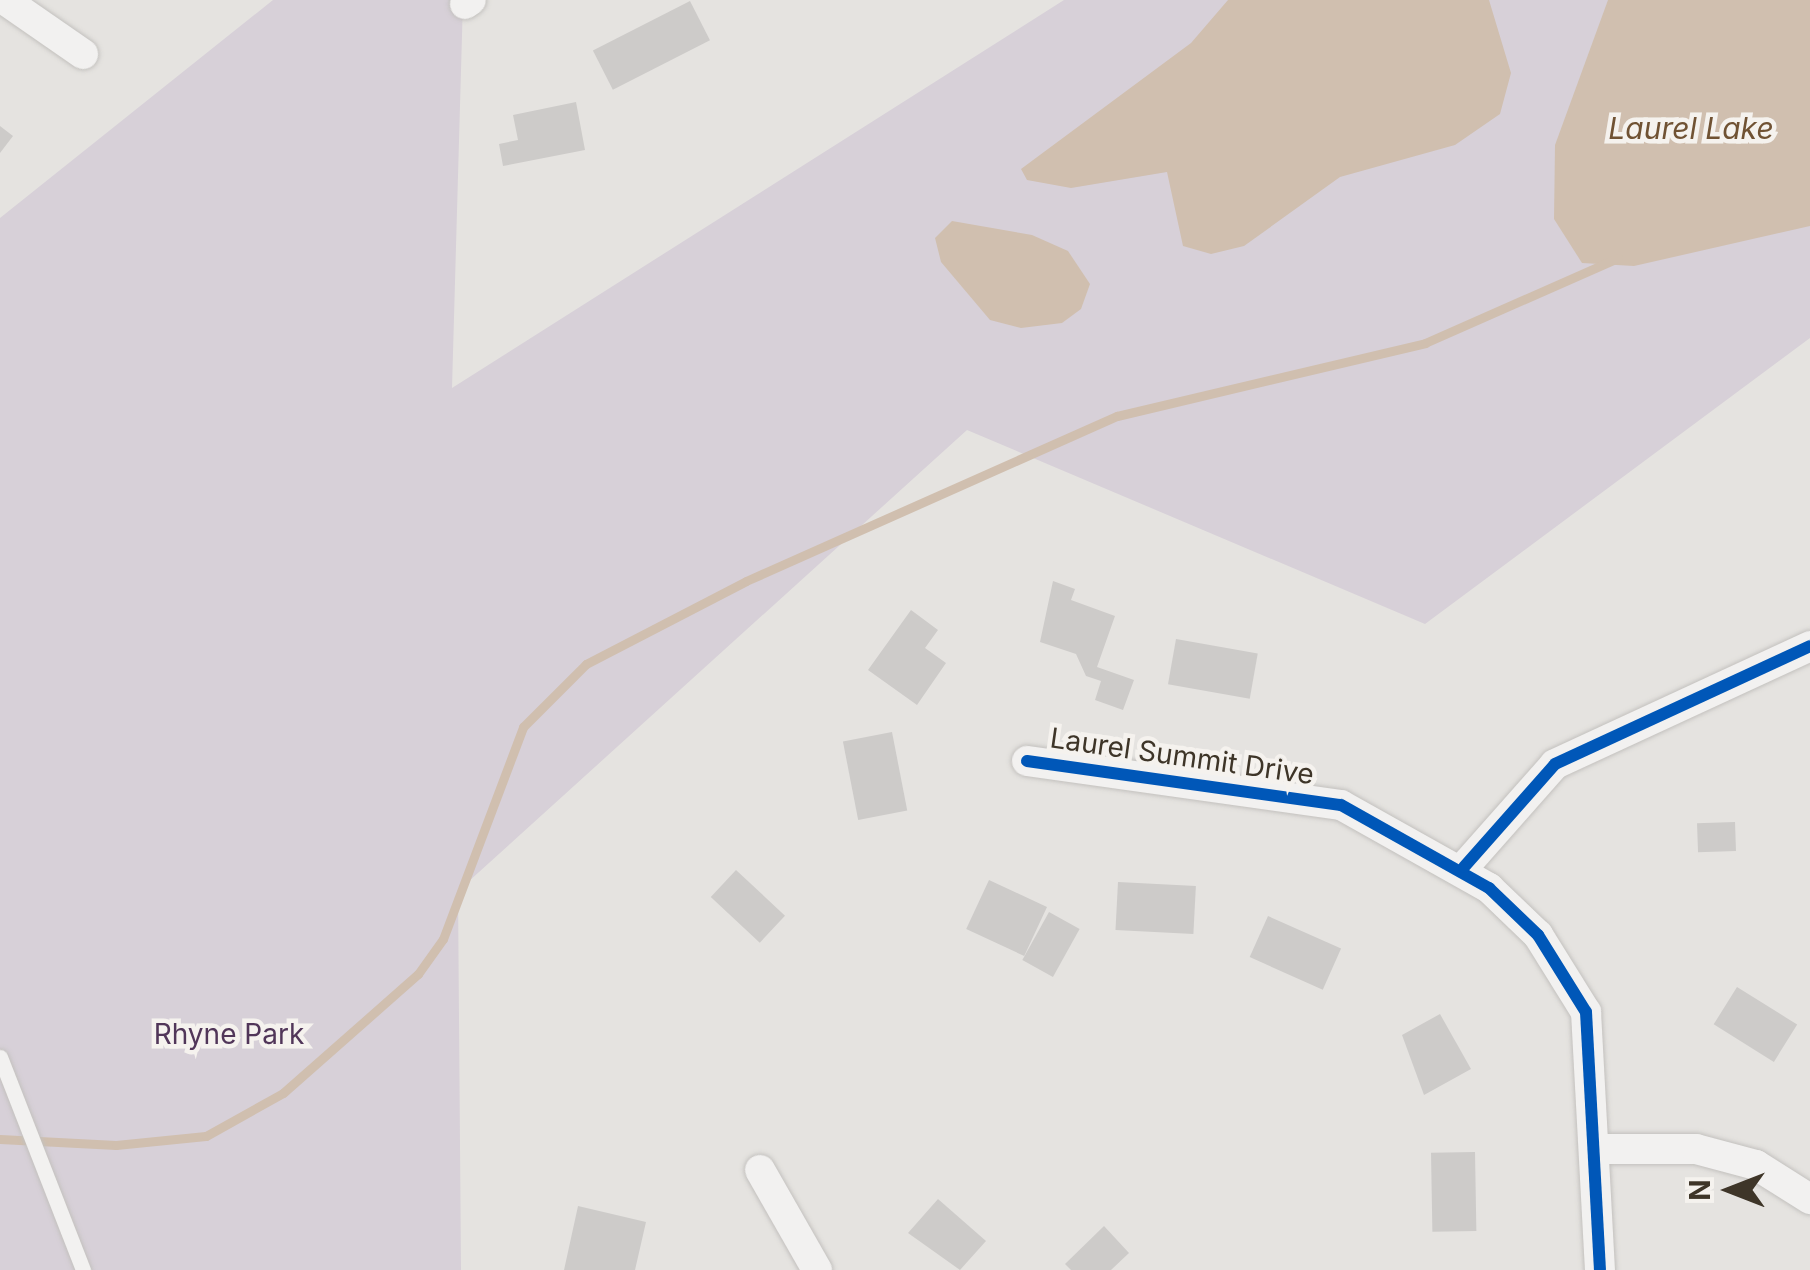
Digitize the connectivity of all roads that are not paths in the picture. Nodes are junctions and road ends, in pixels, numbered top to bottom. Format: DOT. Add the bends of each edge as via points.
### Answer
graph roads {
  1 [pos="5,0"];
  2 [pos="82,54"];
  3 [pos="1810,646"];
  4 [pos="1027,760"];
  5 [pos="1464,868"];
  6 [pos="0,1057"];
  7 [pos="1599,1148"];
  8 [pos="760,1170"];
  9 [pos="1810,1199"];
  10 [pos="808,1267"];
  11 [pos="83,1270"];
  12 [pos="1600,1270"];
  1 -- 2 [label="street"];
  3 -- 5 [label="street" via="1554,764"];
  4 -- 5 [label="street, Laurel Summit Drive" via="1342,805"];
  5 -- 7 [label="street, Laurel Summit Drive" via="1538,935 1586,1012"];
  6 -- 11 [label="lane"];
  7 -- 9 [label="street" via="1696,1149 1756,1165"];
  7 -- 12 [label="street, Laurel Summit Drive"];
  8 -- 10 [label="street"];
}
